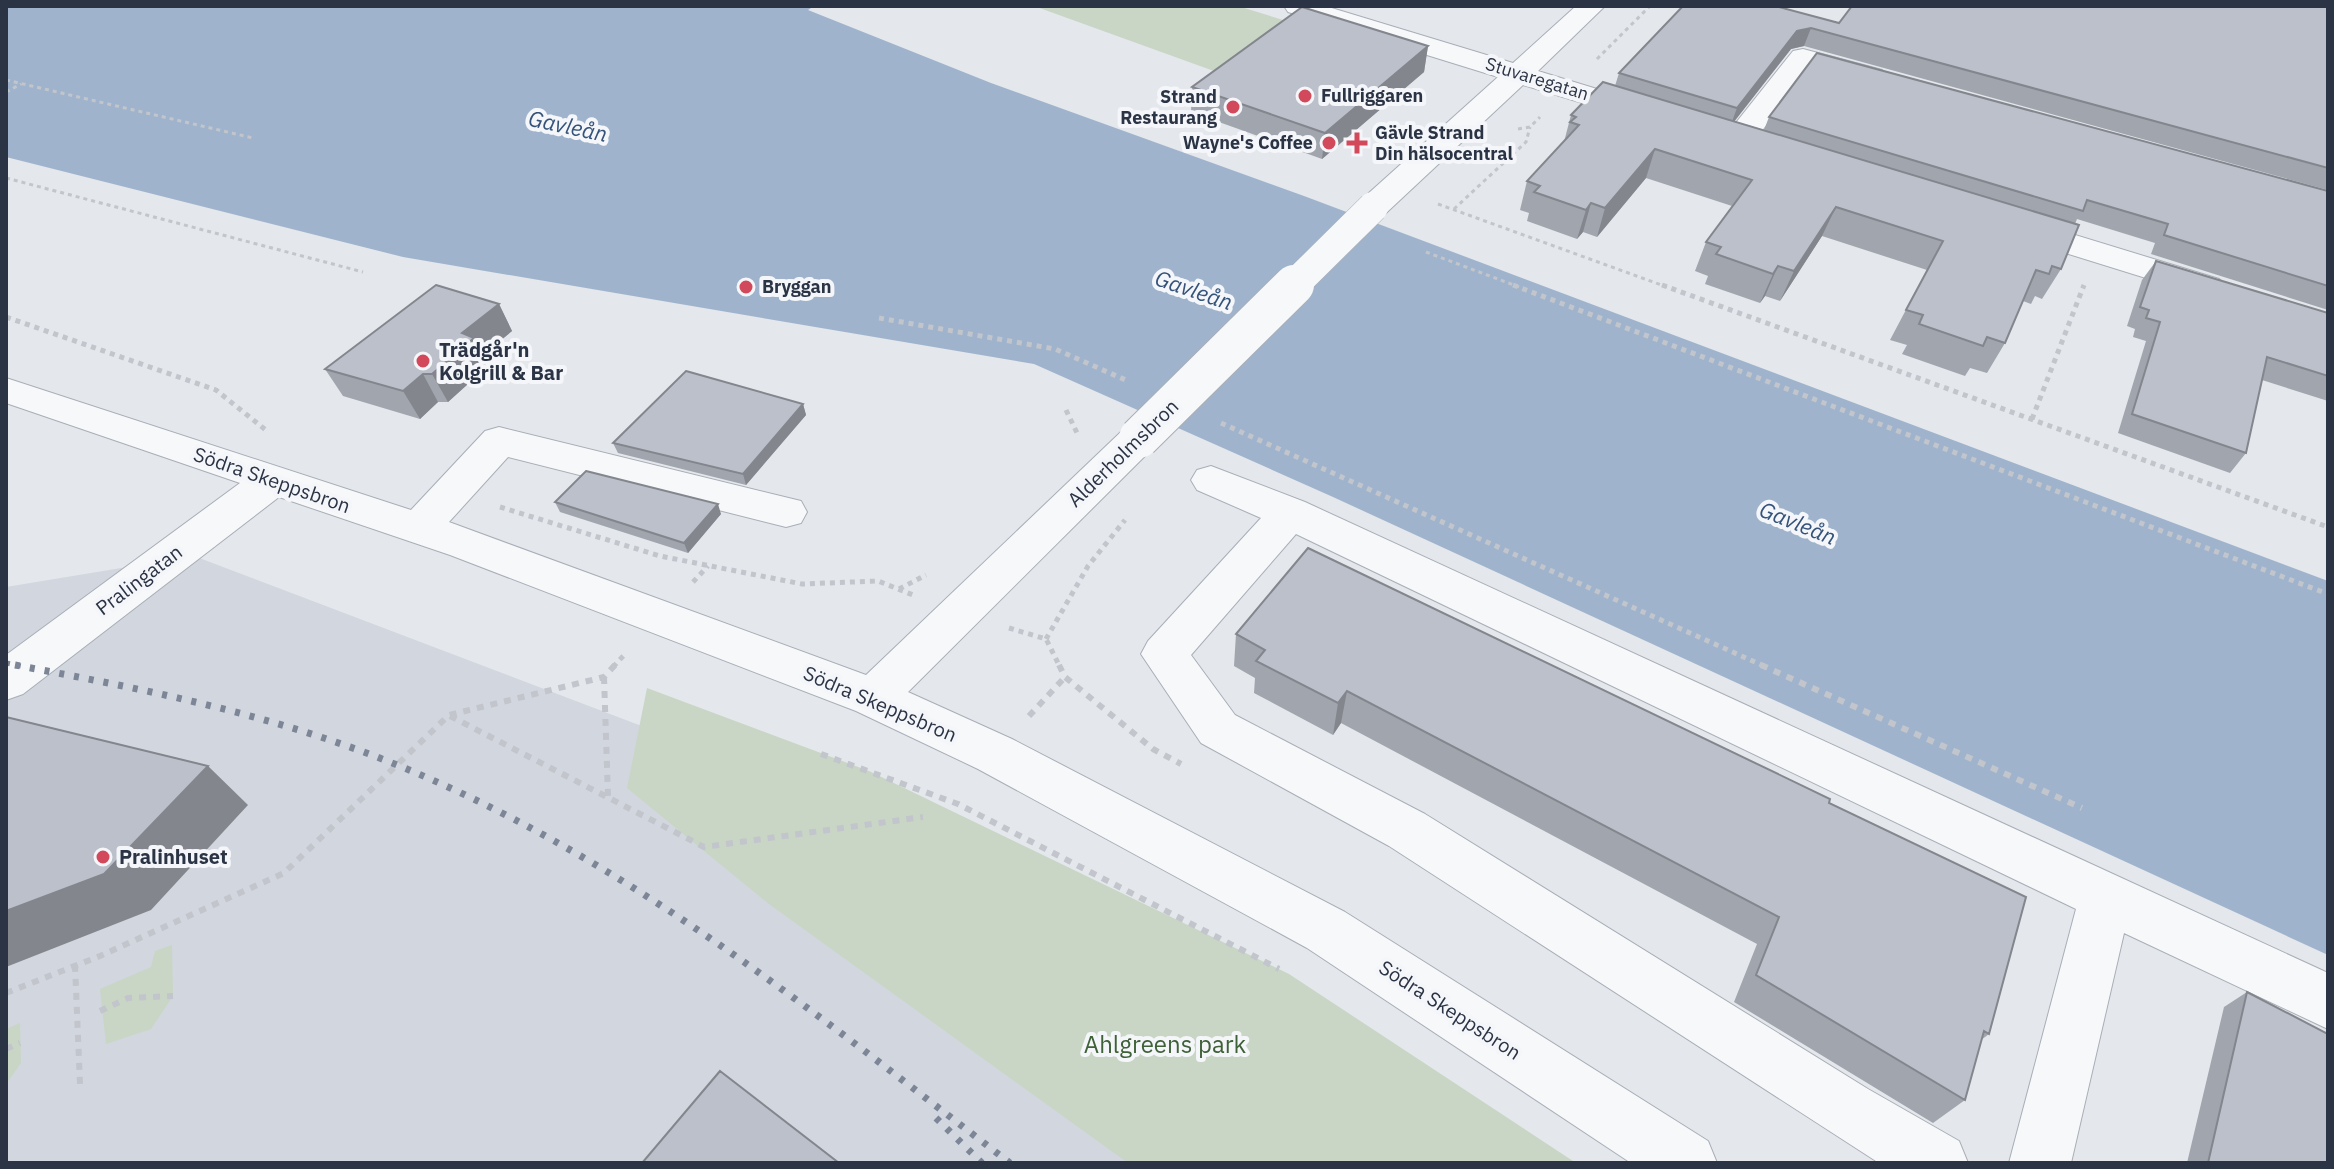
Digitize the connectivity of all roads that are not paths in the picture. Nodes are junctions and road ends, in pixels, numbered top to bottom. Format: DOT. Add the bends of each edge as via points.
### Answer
graph roads {
  1 [pos="1297,6"];
  2 [pos="1592,6"];
  3 [pos="1517,74"];
  4 [pos="1906,85"];
  5 [pos="1977,215"];
  6 [pos="2242,296"];
  7 [pos="6,390"];
  8 [pos="274,459"];
  9 [pos="1211,480"];
  10 [pos="786,512"];
  11 [pos="1290,513"];
  12 [pos="418,529"];
  13 [pos="6,681"];
  14 [pos="873,697"];
  15 [pos="2105,899"];
  16 [pos="2328,1002"];
  17 [pos="1686,1163"];
  18 [pos="1937,1163"];
  19 [pos="2040,1163"];
  1 -- 3 [label="street, Stuvaregatan"];
  2 -- 3 [label="street, Alderholmsbron"];
  3 -- 4 [label="street, Stuvaregatan" via="1724,137 1803,57"];
  3 -- 14 [label="street, Alderholmsbron, bridge" via="1373,207"];
  5 -- 6 [label="street"];
  7 -- 8 [label="street, Södra Skeppsbron"];
  8 -- 12 [label="street, Södra Skeppsbron"];
  8 -- 13 [label="street, Pralingatan"];
  9 -- 11 [label="street"];
  10 -- 12 [label="street" via="499,441"];
  11 -- 15 [label="street"];
  11 -- 18 [label="street" via="1164,654 1218,729 1407,830"];
  12 -- 14 [label="street, Södra Skeppsbron"];
  14 -- 17 [label="street, Södra Skeppsbron" via="995,754 1326,930"];
  15 -- 16 [label="street"];
  15 -- 19 [label="street"];
}
